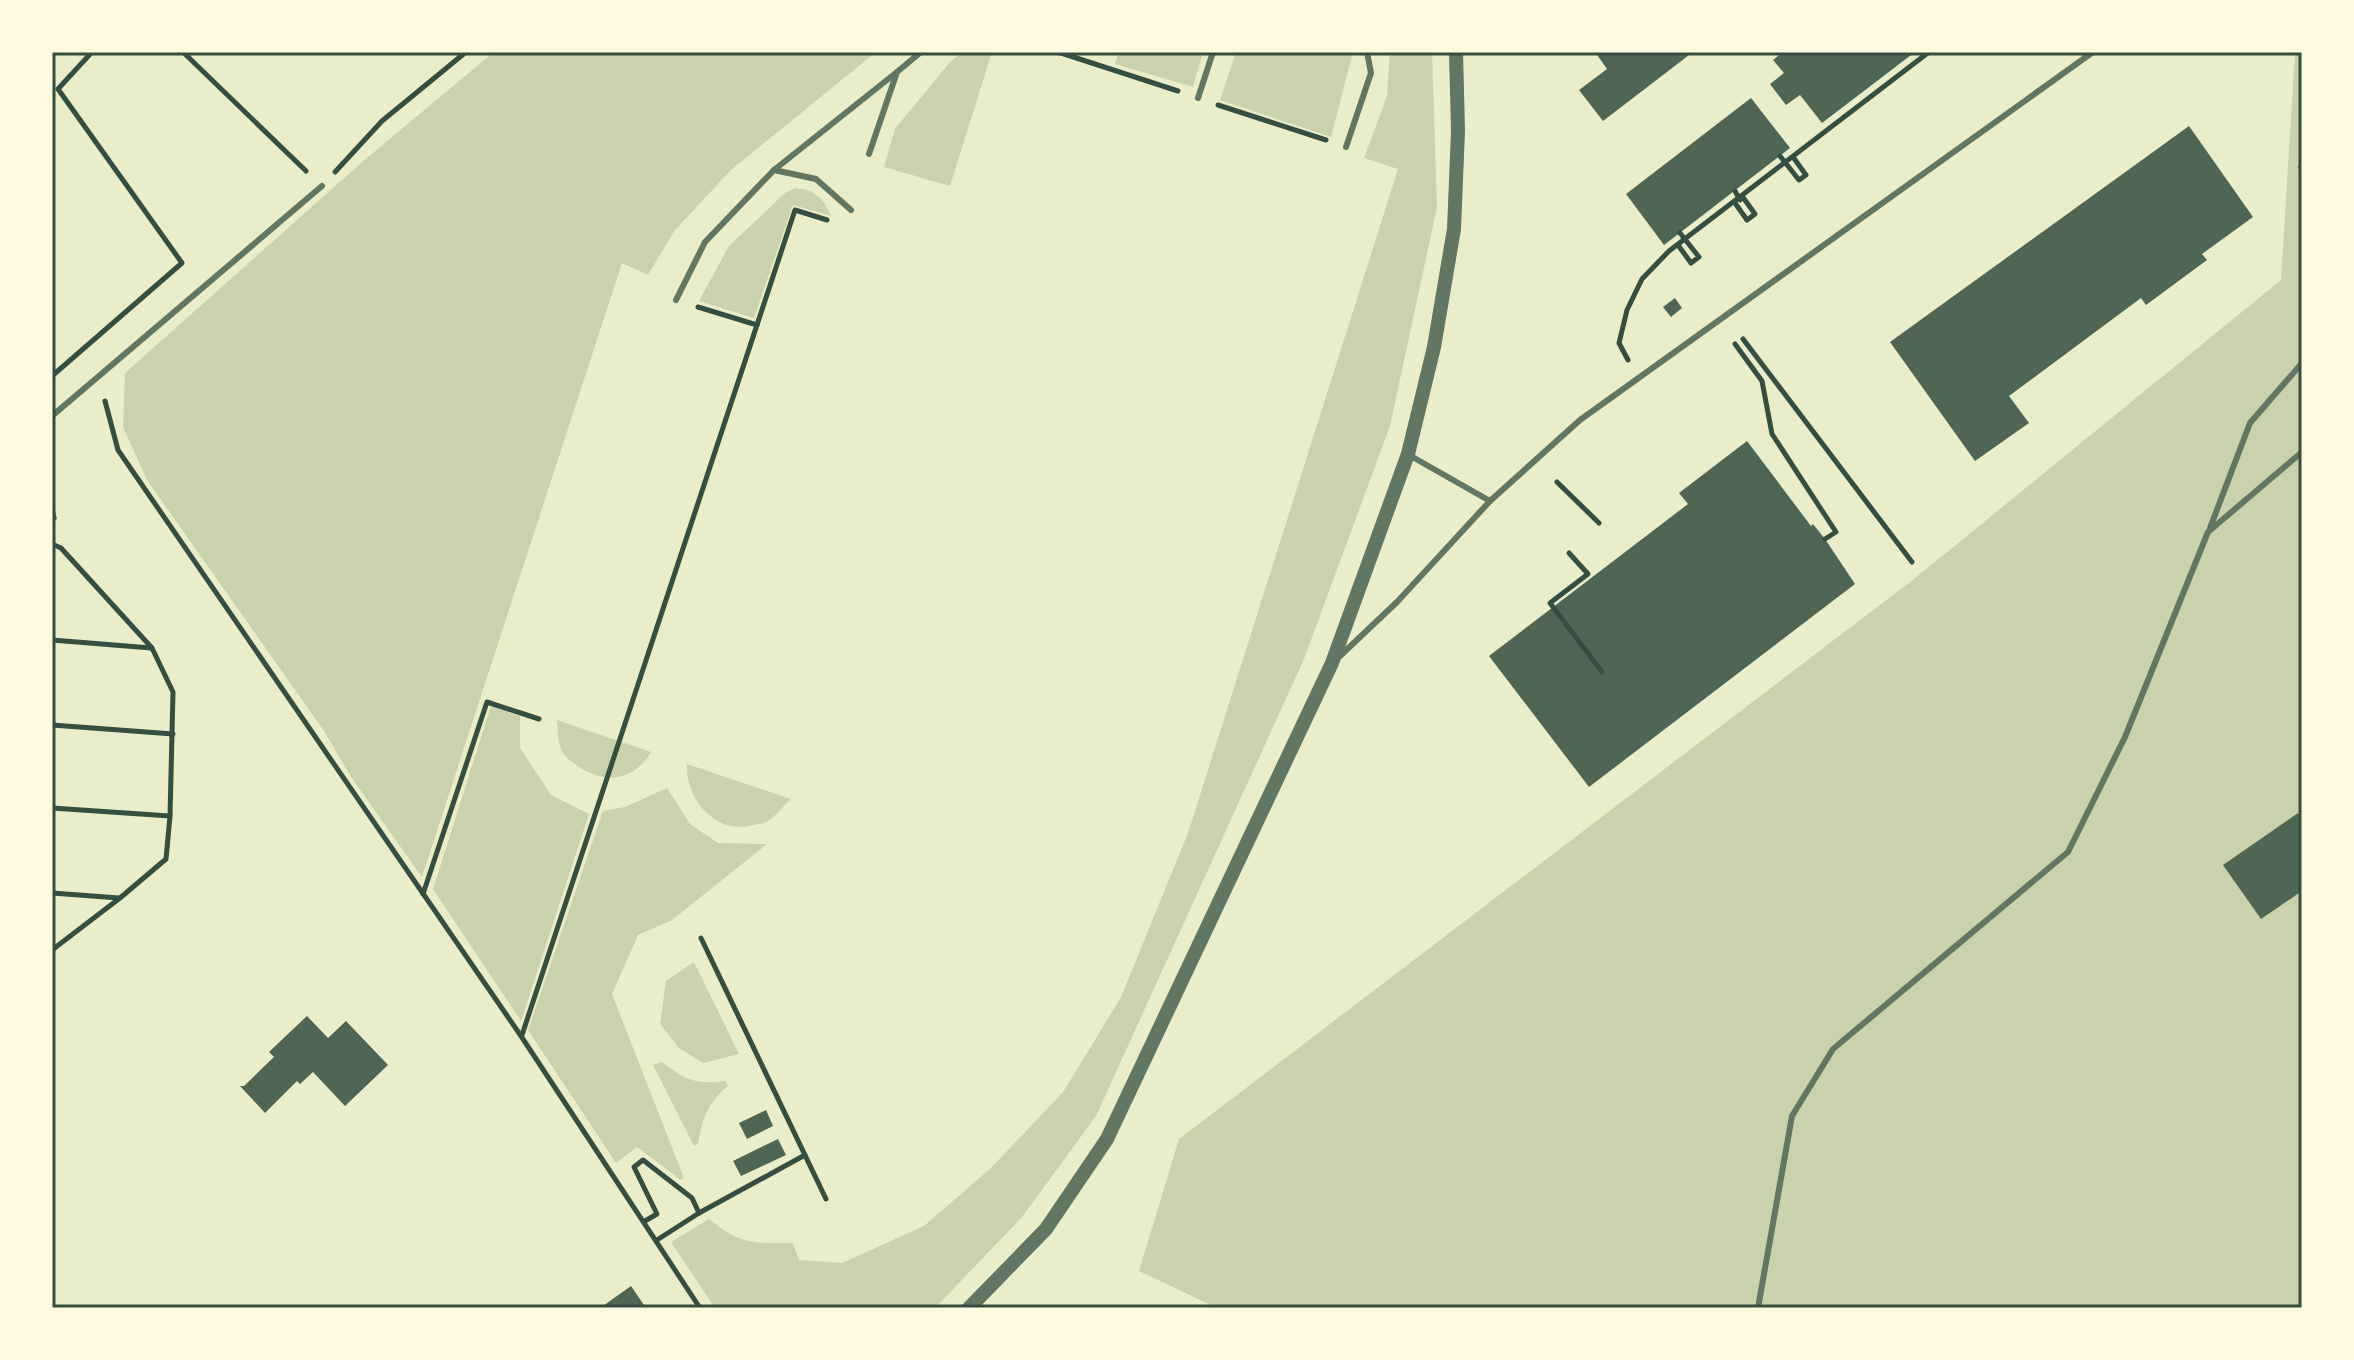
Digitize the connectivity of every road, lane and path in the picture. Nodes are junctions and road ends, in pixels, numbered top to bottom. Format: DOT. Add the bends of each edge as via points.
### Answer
graph roads {
  1 [pos="92,52"];
  2 [pos="183,52"];
  3 [pos="466,52"];
  4 [pos="921,52"];
  5 [pos="1058,52"];
  6 [pos="1213,52"];
  7 [pos="1367,52"];
  8 [pos="1456,52"];
  9 [pos="1929,52"];
  10 [pos="2093,52"];
  11 [pos="1902,61"];
  12 [pos="1907,68"];
  13 [pos="897,72"];
  14 [pos="1147,81"];
  15 [pos="1868,88"];
  16 [pos="1873,95"];
  17 [pos="1198,98"];
  18 [pos="1845,105"];
  19 [pos="1851,112"];
  20 [pos="1257,117"];
  21 [pos="1346,147"];
  22 [pos="869,154"];
  23 [pos="1793,157"];
  24 [pos="1777,158"];
  25 [pos="1783,166"];
  26 [pos="774,170"];
  27 [pos="322,186"];
  28 [pos="1744,194"];
  29 [pos="1735,203"];
  30 [pos="851,210"];
  31 [pos="1721,212"];
  32 [pos="833,221"];
  33 [pos="1677,235"];
  34 [pos="1681,243"];
  35 [pos="676,300"];
  36 [pos="757,325"];
  37 [pos="1743,339"];
  38 [pos="1735,344"];
  39 [pos="2302,363"];
  40 [pos="52,376"];
  41 [pos="98,377"];
  42 [pos="1639,378"];
  43 [pos="52,416"];
  44 [pos="2302,452"];
  45 [pos="1408,454"];
  46 [pos="1557,482"];
  47 [pos="1490,501"];
  48 [pos="1599,523"];
  49 [pos="2208,532"];
  50 [pos="1825,539"];
  51 [pos="52,544"];
  52 [pos="1569,553"];
  53 [pos="1912,562"];
  54 [pos="52,640"];
  55 [pos="152,648"];
  56 [pos="1332,663"];
  57 [pos="1602,672"];
  58 [pos="539,719"];
  59 [pos="52,725"];
  60 [pos="173,734"];
  61 [pos="52,808"];
  62 [pos="170,816"];
  63 [pos="52,893"];
  64 [pos="423,895"];
  65 [pos="120,898"];
  66 [pos="701,938"];
  67 [pos="52,950"];
  68 [pos="521,1036"];
  69 [pos="805,1155"];
  70 [pos="826,1199"];
  71 [pos="699,1213"];
  72 [pos="645,1221"];
  73 [pos="657,1240"];
  74 [pos="700,1308"];
  75 [pos="969,1308"];
  76 [pos="1758,1308"];
  1 -- 40 [label="path" via="58,89 182,263"];
  2 -- 27 [label="path"];
  3 -- 27 [label="path" via="382,121"];
  4 -- 13 [label="lane"];
  5 -- 14 [label="path"];
  6 -- 17 [label="lane"];
  7 -- 21 [label="lane" via="1371,73"];
  8 -- 45 [label="street" via="1454,229 1434,347"];
  9 -- 12 [label="path"];
  10 -- 42 [label="lane"];
  11 -- 12 [label="path"];
  12 -- 16 [label="path"];
  13 -- 22 [label="lane"];
  13 -- 26 [label="lane"];
  15 -- 16 [label="path"];
  16 -- 19 [label="path"];
  18 -- 19 [label="path"];
  19 -- 23 [label="path"];
  20 -- 21 [label="path"];
  23 -- 25 [label="path"];
  23 -- 25 [label="path" via="1806,175 1799,180"];
  24 -- 25 [label="path"];
  25 -- 28 [label="path"];
  26 -- 30 [label="lane" via="816,179"];
  26 -- 35 [label="lane" via="705,242"];
  27 -- 41 [label="lane"];
  28 -- 29 [label="path" via="1738,189 1741,199"];
  28 -- 29 [label="path" via="1755,214 1747,220"];
  28 -- 31 [label="path"];
  29 -- 31 [label="path" via="1728,209 1719,203"];
  31 -- 34 [label="path"];
  32 -- 36 [label="path" via="795,210"];
  33 -- 34 [label="path"];
  34 -- 42 [label="path" via="1642,279 1627,310 1619,343"];
  35 -- 36 [label="path"];
  36 -- 68 [label="path"];
  37 -- 53 [label="path"];
  38 -- 50 [label="path" via="1762,381 1772,434 1836,532"];
  39 -- 49 [label="lane" via="2250,423"];
  41 -- 43 [label="lane"];
  41 -- 64 [label="path" via="118,450"];
  42 -- 47 [label="lane" via="1580,420"];
  44 -- 49 [label="lane"];
  45 -- 47 [label="lane"];
  45 -- 56 [label="street"];
  46 -- 48 [label="path"];
  47 -- 56 [label="lane"];
  49 -- 76 [label="lane" via="2125,737 2068,852 1833,1049 1792,1116"];
  51 -- 55 [label="path"];
  52 -- 57 [label="path" via="1588,574 1550,603"];
  54 -- 55 [label="path"];
  55 -- 60 [label="path" via="173,692"];
  56 -- 75 [label="street" via="1107,1139 1046,1229"];
  58 -- 64 [label="path" via="487,702"];
  59 -- 60 [label="path"];
  60 -- 62 [label="path"];
  61 -- 62 [label="path"];
  62 -- 65 [label="path" via="166,859"];
  63 -- 65 [label="path"];
  64 -- 68 [label="path"];
  65 -- 67 [label="path"];
  66 -- 69 [label="path"];
  68 -- 72 [label="path"];
  69 -- 70 [label="path"];
  69 -- 71 [label="path"];
  71 -- 72 [label="path" via="692,1198 643,1160 634,1167 657,1214"];
  71 -- 73 [label="path"];
  72 -- 73 [label="path"];
  73 -- 74 [label="path"];
}
